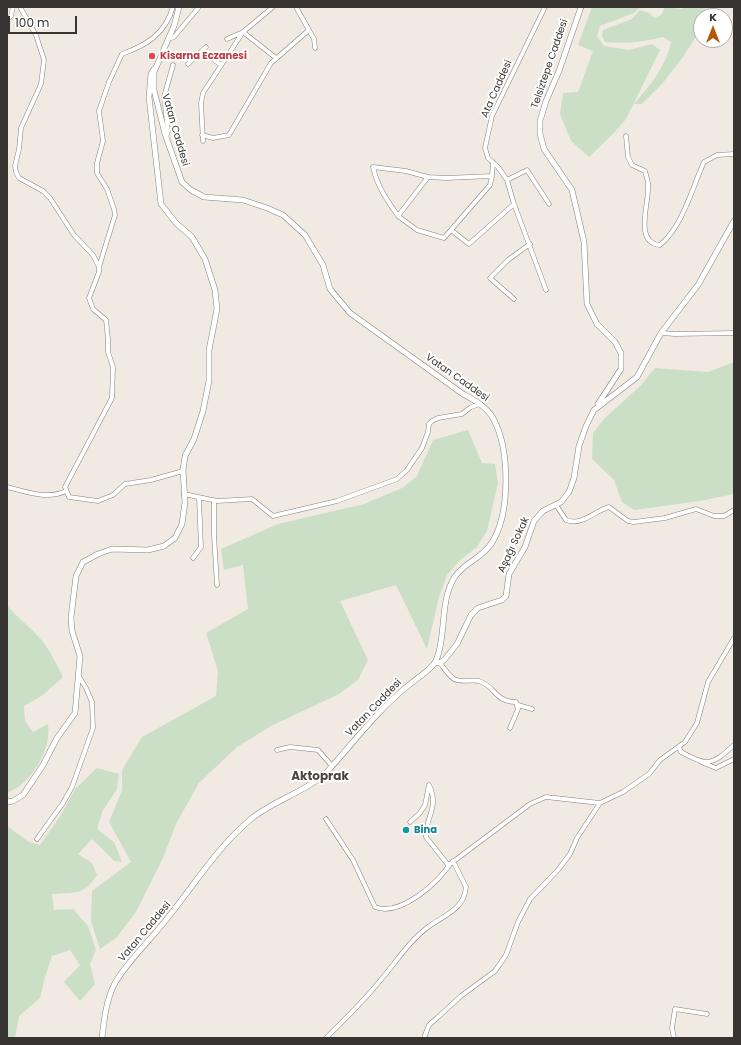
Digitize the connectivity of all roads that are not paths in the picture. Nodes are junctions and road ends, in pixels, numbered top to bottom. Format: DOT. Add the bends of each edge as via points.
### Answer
graph roads {
  1 [pos="13,7"];
  2 [pos="20,7"];
  3 [pos="173,7"];
  4 [pos="179,7"];
  5 [pos="199,7"];
  6 [pos="273,7"];
  7 [pos="296,7"];
  8 [pos="545,7"];
  9 [pos="581,7"];
  10 [pos="7,20"];
  11 [pos="309,30"];
  12 [pos="243,32"];
  13 [pos="168,39"];
  14 [pos="227,39"];
  15 [pos="206,47"];
  16 [pos="315,48"];
  17 [pos="201,52"];
  18 [pos="276,58"];
  19 [pos="188,64"];
  20 [pos="220,64"];
  21 [pos="157,65"];
  22 [pos="173,65"];
  23 [pos="202,135"];
  24 [pos="626,136"];
  25 [pos="166,138"];
  26 [pos="202,141"];
  27 [pos="734,154"];
  28 [pos="493,162"];
  29 [pos="492,176"];
  30 [pos="428,177"];
  31 [pos="507,180"];
  32 [pos="514,204"];
  33 [pos="550,204"];
  34 [pos="398,216"];
  35 [pos="734,222"];
  36 [pos="451,230"];
  37 [pos="530,244"];
  38 [pos="99,267"];
  39 [pos="546,290"];
  40 [pos="514,299"];
  41 [pos="660,333"];
  42 [pos="734,333"];
  43 [pos="480,403"];
  44 [pos="594,410"];
  45 [pos="182,471"];
  46 [pos="7,487"];
  47 [pos="66,491"];
  48 [pos="184,494"];
  49 [pos="200,498"];
  50 [pos="214,500"];
  51 [pos="556,505"];
  52 [pos="734,510"];
  53 [pos="193,558"];
  54 [pos="217,585"];
  55 [pos="734,638"];
  56 [pos="437,662"];
  57 [pos="78,674"];
  58 [pos="518,705"];
  59 [pos="532,710"];
  60 [pos="510,728"];
  61 [pos="734,745"];
  62 [pos="679,747"];
  63 [pos="277,750"];
  64 [pos="734,759"];
  65 [pos="701,762"];
  66 [pos="332,766"];
  67 [pos="7,802"];
  68 [pos="600,804"];
  69 [pos="326,819"];
  70 [pos="410,822"];
  71 [pos="36,839"];
  72 [pos="453,861"];
  73 [pos="449,866"];
  74 [pos="706,1014"];
  75 [pos="102,1038"];
  76 [pos="326,1038"];
  77 [pos="424,1038"];
  78 [pos="674,1038"];
  1 -- 10 [label="street"];
  2 -- 38 [label="street" via="36,35 44,60 41,84 21,128 16,172 20,178 43,191 74,235 93,255"];
  3 -- 38 [label="street" via="170,17 157,36 145,45 122,54 99,111 103,141 97,173 108,189 114,215"];
  4 -- 13 [label="street, Vatan Caddesi" via="177,19"];
  5 -- 13 [label="street" via="174,37"];
  6 -- 12 [label="street"];
  7 -- 11 [label="street"];
  8 -- 28 [label="street, Ata Caddesi" via="492,116 485,148 488,158"];
  9 -- 44 [label="street, Telsiztepe Caddesi" via="546,101 540,120 540,134 544,149 572,190 584,242 587,304 597,324 616,342 621,353 621,369"];
  11 -- 16 [label="street"];
  11 -- 18 [label="street"];
  12 -- 14 [label="street"];
  12 -- 18 [label="street"];
  12 -- 20 [label="street"];
  13 -- 21 [label="street, Vatan Caddesi"];
  15 -- 17 [label="street"];
  17 -- 19 [label="street"];
  17 -- 20 [label="street"];
  18 -- 23 [label="street" via="265,72 229,135 213,138"];
  20 -- 23 [label="street" via="201,97"];
  21 -- 25 [label="street, Vatan Caddesi" via="154,72 154,90"];
  21 -- 45 [label="street" via="151,74 149,97 161,204 176,223 192,237 202,253 215,290 217,309 209,350 209,381 203,411 194,439 185,456"];
  22 -- 25 [label="street" via="164,97 168,126"];
  23 -- 26 [label="street"];
  24 -- 27 [label="street" via="628,157 632,165 645,171 648,183 645,228 647,238 654,244 660,245 668,236 690,200 704,162 717,155"];
  25 -- 43 [label="street, Vatan Caddesi" via="178,175 186,186 204,197 243,200 283,215 306,234 323,265 330,289 350,313 463,394"];
  28 -- 29 [label="street"];
  28 -- 31 [label="street, Ata Caddesi"];
  29 -- 30 [label="street"];
  29 -- 36 [label="street" via="490,185"];
  30 -- 34 [label="street"];
  30 -- 34 [label="street" via="373,167 382,194"];
  31 -- 32 [label="street, Ata Caddesi"];
  31 -- 33 [label="street" via="527,170"];
  32 -- 36 [label="street" via="469,244"];
  32 -- 37 [label="street, Ata Caddesi"];
  34 -- 36 [label="street" via="417,230 435,237 444,238"];
  35 -- 41 [label="street, Aşağı Sokak" via="698,285"];
  37 -- 39 [label="street, Ata Caddesi"];
  37 -- 40 [label="street" via="508,260 490,278"];
  38 -- 47 [label="street" via="88,298 93,309 106,320 114,391 106,412 65,487"];
  41 -- 42 [label="street"];
  41 -- 44 [label="street, Aşağı Sokak" via="637,377"];
  43 -- 50 [label="street" via="462,414 432,421 422,448 407,470 397,479 371,489 337,501 273,516 252,499"];
  43 -- 56 [label="street, Vatan Caddesi" via="492,417 504,452 504,504 492,543 459,570 445,598"];
  44 -- 51 [label="street, Aşağı Sokak" via="579,446 569,492"];
  45 -- 47 [label="street" via="125,484 113,495 98,501 69,497"];
  45 -- 48 [label="street"];
  46 -- 47 [label="street" via="46,496"];
  48 -- 49 [label="street"];
  48 -- 57 [label="street" via="182,524 175,538 164,546 148,550 112,549 83,562 76,576 71,618 72,631 80,656"];
  49 -- 50 [label="street"];
  49 -- 53 [label="street" via="201,547"];
  50 -- 54 [label="street"];
  51 -- 52 [label="street" via="566,520 576,522 608,507 628,521 634,522 665,518 696,509 714,516 724,516"];
  51 -- 56 [label="street, Aşağı Sokak" via="543,511 534,521 525,547 509,574 506,596 502,600 478,608 471,615 457,644 445,659"];
  55 -- 62 [label="street" via="708,682 697,723"];
  56 -- 58 [label="street" via="452,678 479,681 489,686 501,700 516,702"];
  56 -- 66 [label="street, Vatan Caddesi" via="396,695"];
  57 -- 67 [label="street" via="75,713 56,738 43,765 23,795"];
  57 -- 71 [label="street" via="92,702 93,728 72,787"];
  58 -- 59 [label="street"];
  58 -- 60 [label="street"];
  61 -- 65 [label="street" via="721,758"];
  62 -- 65 [label="street" via="681,752"];
  62 -- 68 [label="street" via="660,760 649,774"];
  63 -- 66 [label="street" via="290,747 318,750"];
  64 -- 65 [label="street" via="716,768"];
  66 -- 75 [label="street, Vatan Caddesi" via="313,784 289,795 252,818 226,843 114,984"];
  68 -- 72 [label="street" via="546,797 530,804"];
  68 -- 77 [label="street" via="577,838 570,854 530,899 506,955 495,970 429,1025"];
  69 -- 73 [label="street" via="352,860 375,907 382,910 403,904 424,892"];
  70 -- 73 [label="street" via="425,805 429,786 434,803 427,824 426,838"];
  72 -- 73 [label="street"];
  72 -- 76 [label="street" via="466,887 466,894 458,907 418,936 378,984"];
  74 -- 78 [label="street" via="675,1009 672,1028"];
}
